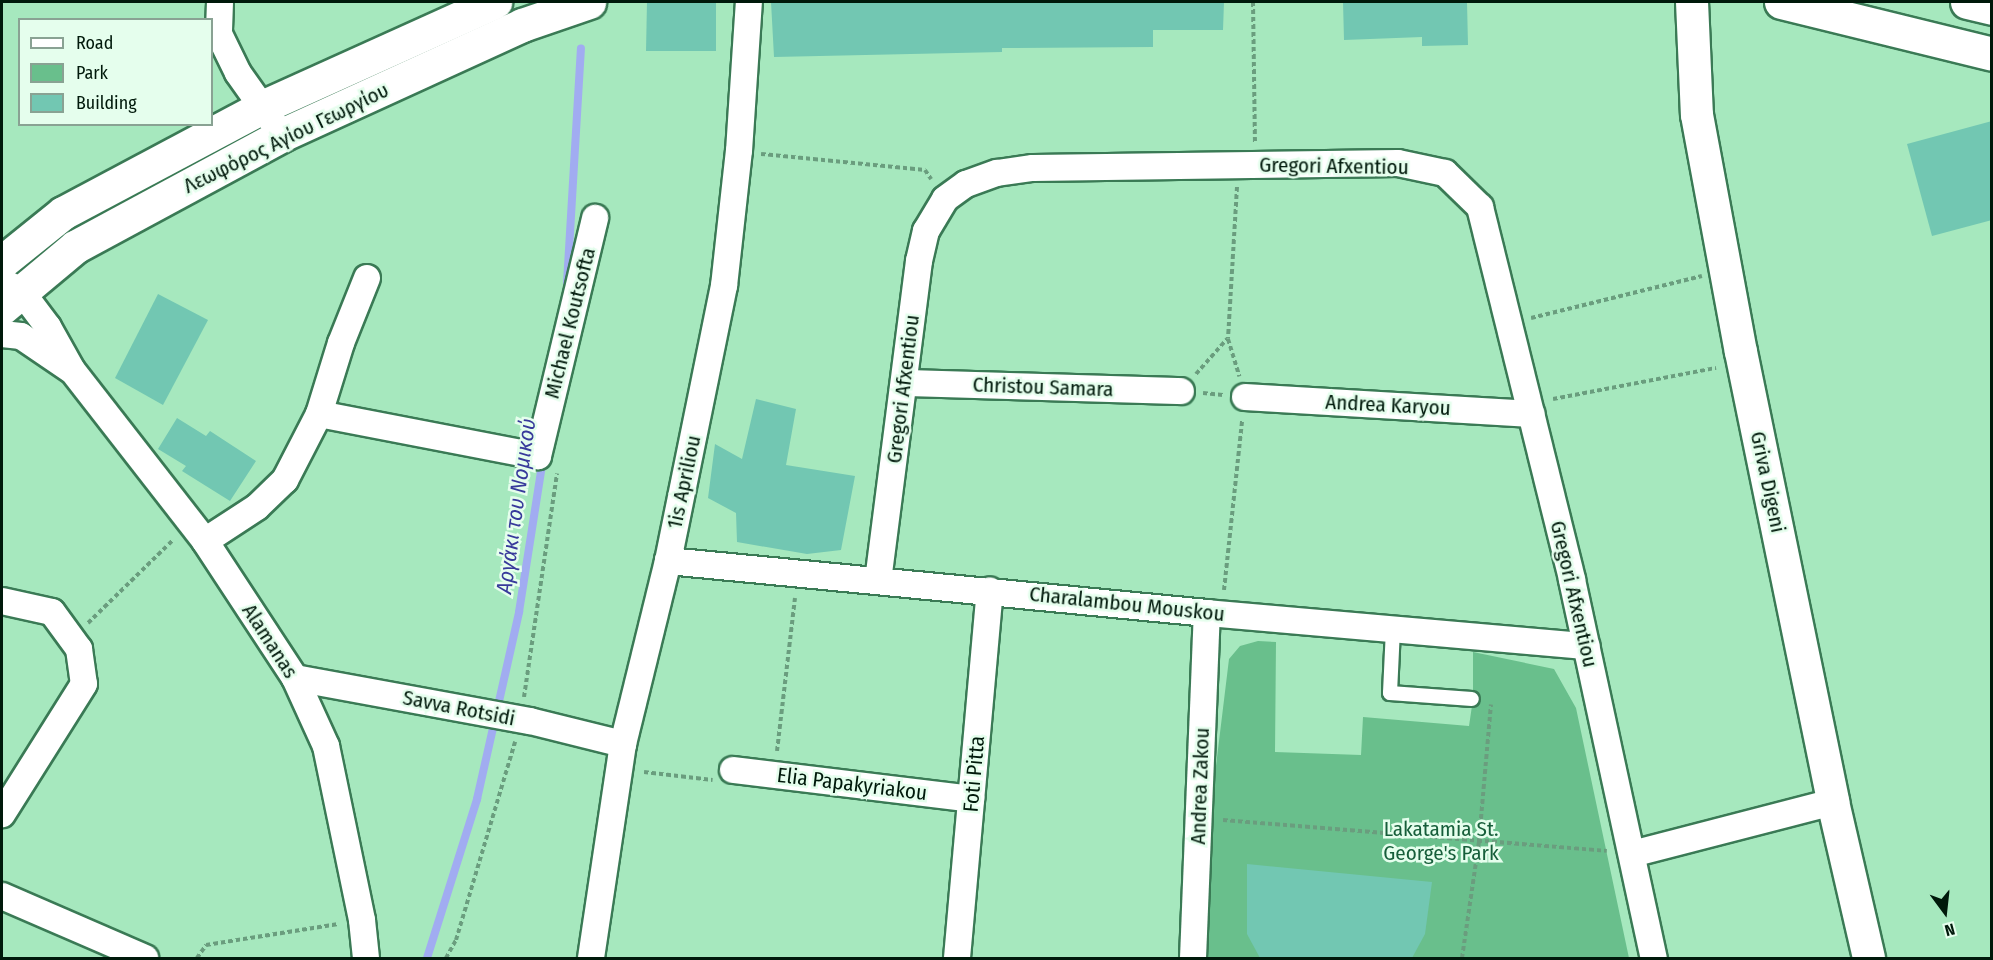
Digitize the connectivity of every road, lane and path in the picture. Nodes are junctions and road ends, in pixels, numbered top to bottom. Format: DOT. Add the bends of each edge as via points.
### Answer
graph roads {
  1 [pos="220,2"];
  2 [pos="495,2"];
  3 [pos="589,2"];
  4 [pos="749,2"];
  5 [pos="1253,2"];
  6 [pos="1692,2"];
  7 [pos="1781,2"];
  8 [pos="1967,2"];
  9 [pos="1992,8"];
  10 [pos="1992,54"];
  11 [pos="262,107"];
  12 [pos="282,135"];
  13 [pos="739,151"];
  14 [pos="1247,165"];
  15 [pos="945,199"];
  16 [pos="595,218"];
  17 [pos="2,262"];
  18 [pos="1726,270"];
  19 [pos="367,278"];
  20 [pos="8,293"];
  21 [pos="1509,323"];
  22 [pos="2,334"];
  23 [pos="1228,339"];
  24 [pos="1743,364"];
  25 [pos="72,370"];
  26 [pos="904,383"];
  27 [pos="1181,391"];
  28 [pos="1245,397"];
  29 [pos="1530,409"];
  30 [pos="319,414"];
  31 [pos="558,461"];
  32 [pos="198,532"];
  33 [pos="668,561"];
  34 [pos="798,573"];
  35 [pos="878,581"];
  36 [pos="990,590"];
  37 [pos="2,601"];
  38 [pos="1214,614"];
  39 [pos="1393,629"];
  40 [pos="72,639"];
  41 [pos="1587,646"];
  42 [pos="295,678"];
  43 [pos="1472,699"];
  44 [pos="526,720"];
  45 [pos="621,756"];
  46 [pos="733,770"];
  47 [pos="774,775"];
  48 [pos="972,799"];
  49 [pos="1833,802"];
  50 [pos="2,814"];
  51 [pos="1199,818"];
  52 [pos="1479,841"];
  53 [pos="1632,854"];
  54 [pos="2,896"];
  55 [pos="362,921"];
  56 [pos="145,958"];
  57 [pos="197,958"];
  58 [pos="366,958"];
  59 [pos="446,958"];
  60 [pos="591,958"];
  61 [pos="957,958"];
  62 [pos="1193,958"];
  63 [pos="1461,958"];
  64 [pos="1654,958"];
  65 [pos="1869,958"];
  1 -- 11 [label="street" via="219,34 238,73"];
  2 -- 11 [label="main road, Λεωφόρος Αγίου Γεωργίου"];
  3 -- 12 [label="main road, Λεωφόρος Αγίου Γεωργίου" via="522,25"];
  4 -- 13 [label="street, 1is Apriliou"];
  5 -- 14 [label="path"];
  6 -- 18 [label="street, Griva Digeni" via="1696,115"];
  7 -- 10 [label="main road"];
  8 -- 9 [label="main road"];
  11 -- 12 [label="street"];
  11 -- 17 [label="main road, Λεωφόρος Αγίου Γεωργίου" via="63,213"];
  12 -- 20 [label="main road, Λεωφόρος Αγίου Γεωργίου" via="75,247"];
  13 -- 15 [label="path" via="925,170"];
  13 -- 33 [label="street, 1is Apriliou" via="724,286"];
  14 -- 15 [label="street, Gregori Afxentiou" via="1033,168 997,173 966,184"];
  14 -- 21 [label="street, Gregori Afxentiou" via="1398,163 1445,173 1480,207"];
  14 -- 23 [label="path"];
  15 -- 26 [label="street, Gregori Afxentiou" via="926,231"];
  16 -- 30 [label="street, Michael Koutsofta" via="538,456"];
  18 -- 21 [label="path"];
  18 -- 24 [label="street, Griva Digeni"];
  19 -- 30 [label="street"];
  20 -- 25 [label="street, Alamanas" via="57,339"];
  21 -- 29 [label="street, Gregori Afxentiou"];
  22 -- 25 [label="street, Alamanas" via="21,336"];
  23 -- 27 [label="path"];
  23 -- 28 [label="path"];
  24 -- 29 [label="path"];
  24 -- 49 [label="street, Griva Digeni"];
  25 -- 32 [label="street, Alamanas"];
  26 -- 27 [label="street, Christou Samara"];
  26 -- 35 [label="street, Gregori Afxentiou"];
  27 -- 28 [label="path"];
  28 -- 29 [label="street, Andrea Karyou"];
  28 -- 38 [label="path"];
  29 -- 41 [label="street, Gregori Afxentiou"];
  30 -- 32 [label="street" via="285,480 257,507"];
  31 -- 44 [label="path"];
  32 -- 40 [label="path"];
  32 -- 42 [label="street, Alamanas"];
  33 -- 34 [label="street, Charalambou Mouskou"];
  33 -- 45 [label="street, 1is Apriliou"];
  34 -- 35 [label="street, Charalambou Mouskou"];
  34 -- 47 [label="path"];
  35 -- 36 [label="street, Charalambou Mouskou"];
  36 -- 38 [label="street, Charalambou Mouskou"];
  36 -- 48 [label="street, Foti Pitta"];
  37 -- 40 [label="street" via="52,612"];
  38 -- 39 [label="street, Charalambou Mouskou"];
  38 -- 51 [label="street, Andrea Zakou"];
  39 -- 41 [label="street, Charalambou Mouskou"];
  39 -- 43 [label="lane" via="1390,693"];
  40 -- 50 [label="street" via="79,649 84,684"];
  41 -- 53 [label="street, Gregori Afxentiou"];
  42 -- 44 [label="street, Savva Rotsidi"];
  42 -- 55 [label="street, Alamanas" via="326,746"];
  43 -- 52 [label="path" via="1492,700"];
  44 -- 45 [label="street, Savva Rotsidi"];
  44 -- 59 [label="path" via="456,940"];
  45 -- 46 [label="path" via="711,781"];
  45 -- 60 [label="street, 1is Apriliou"];
  46 -- 47 [label="street, Elia Papakyriakou"];
  47 -- 48 [label="street, Elia Papakyriakou"];
  48 -- 61 [label="street, Foti Pitta"];
  49 -- 53 [label="street"];
  49 -- 65 [label="street, Griva Digeni"];
  51 -- 52 [label="path"];
  51 -- 62 [label="street, Andrea Zakou"];
  52 -- 53 [label="path"];
  52 -- 63 [label="path"];
  53 -- 64 [label="street, Gregori Afxentiou"];
  54 -- 56 [label="street"];
  55 -- 57 [label="path" via="206,945"];
  55 -- 58 [label="street, Alamanas"];
}
